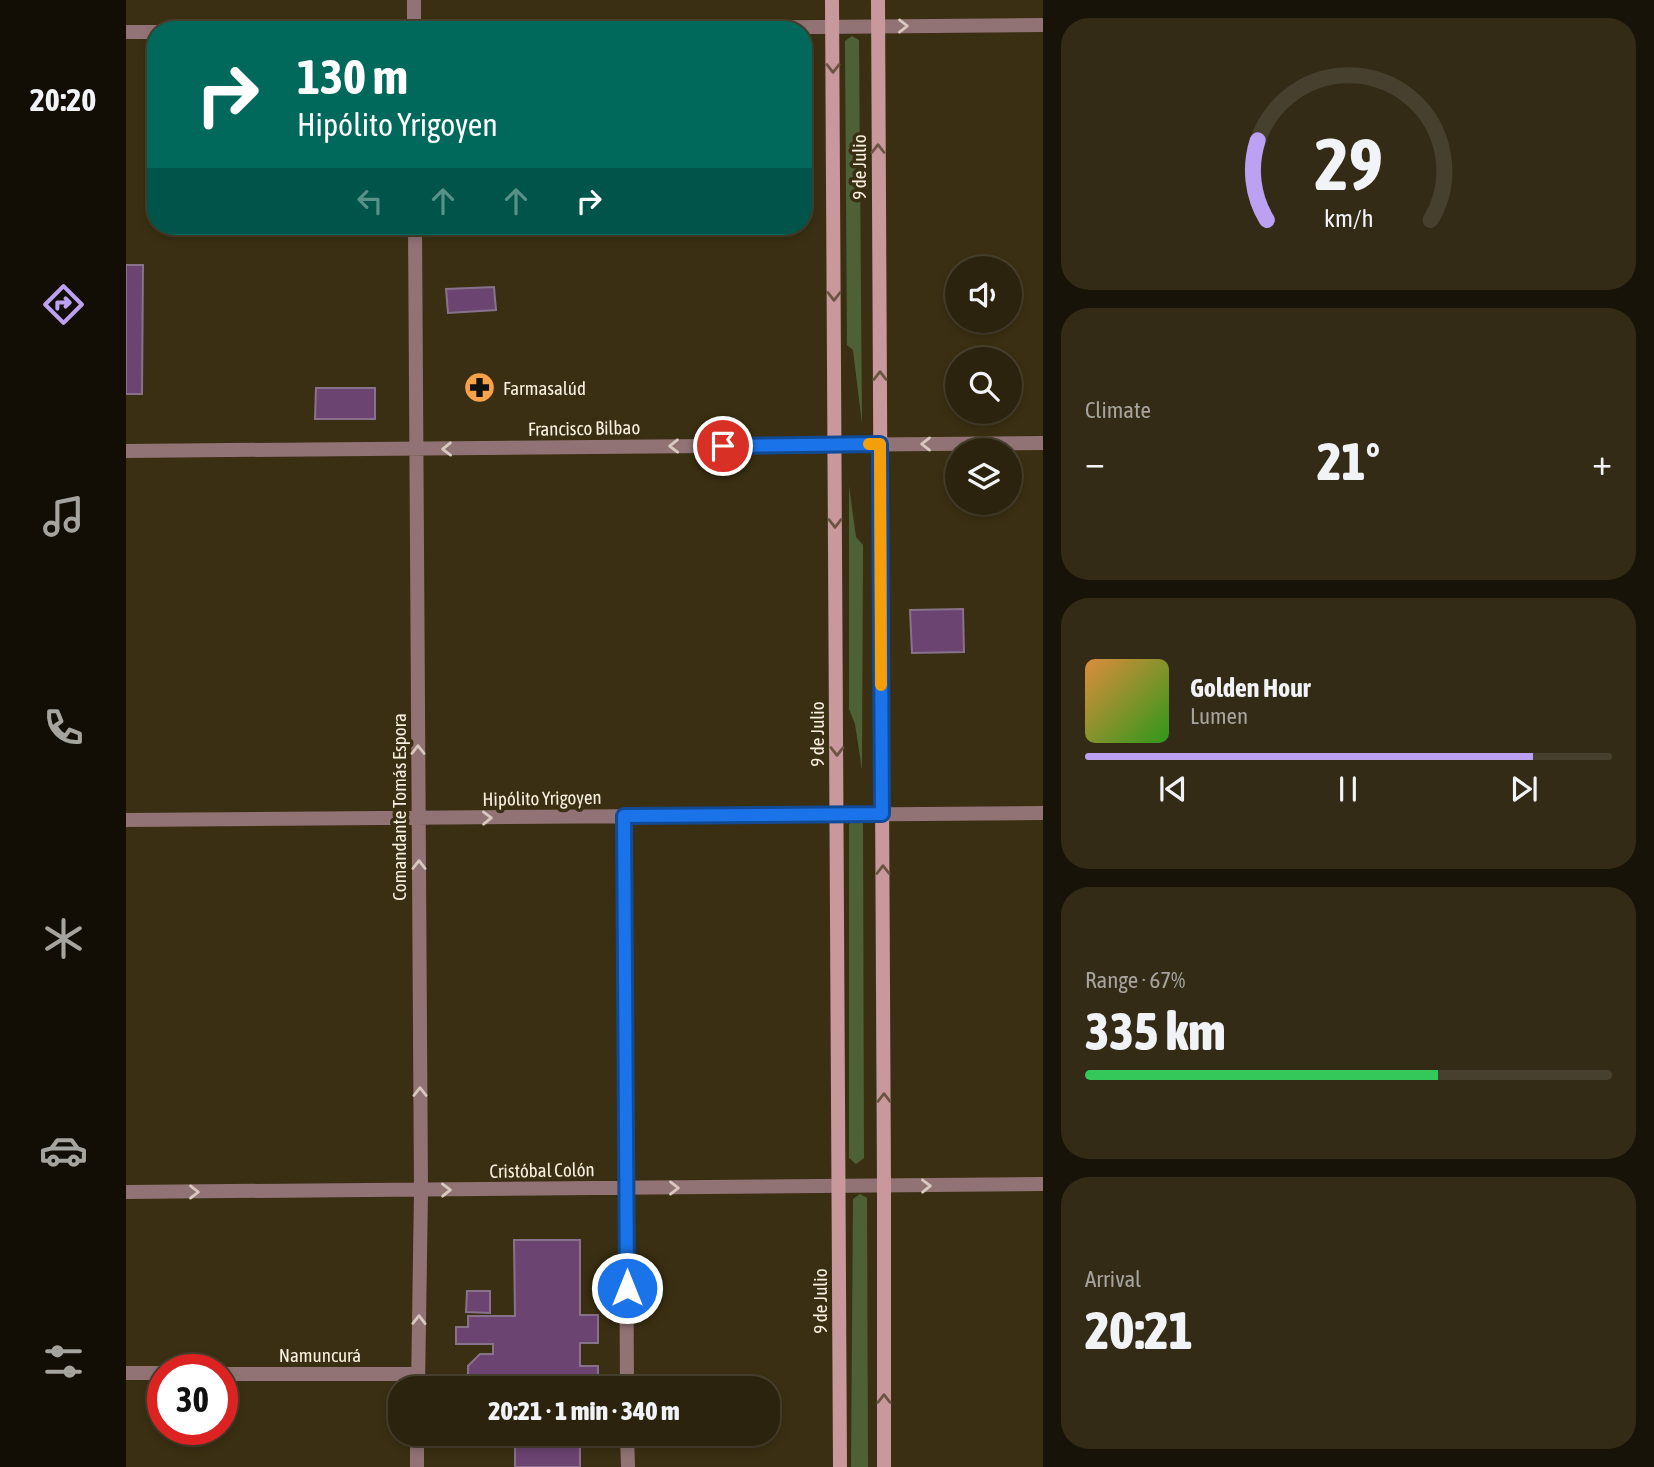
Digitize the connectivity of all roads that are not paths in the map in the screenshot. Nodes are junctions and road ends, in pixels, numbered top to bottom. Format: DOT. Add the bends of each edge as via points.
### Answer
graph roads {
  1 [pos="414,0"];
  2 [pos="832,0"];
  3 [pos="878,0"];
  4 [pos="414,21"];
  5 [pos="1043,25"];
  6 [pos="812,26"];
  7 [pos="832,26"];
  8 [pos="878,26"];
  9 [pos="126,32"];
  10 [pos="147,32"];
  11 [pos="415,235"];
  12 [pos="1043,443"];
  13 [pos="880,444"];
  14 [pos="835,445"];
  15 [pos="417,449"];
  16 [pos="126,451"];
  17 [pos="1043,813"];
  18 [pos="882,814"];
  19 [pos="837,815"];
  20 [pos="624,816"];
  21 [pos="419,818"];
  22 [pos="126,820"];
  23 [pos="1043,1184"];
  24 [pos="884,1186"];
  25 [pos="839,1187"];
  26 [pos="626,1188"];
  27 [pos="421,1191"];
  28 [pos="126,1192"];
  29 [pos="126,1373"];
  30 [pos="147,1373"];
  31 [pos="238,1375"];
  32 [pos="418,1376"];
  33 [pos="627,1376"];
  34 [pos="388,1380"];
  35 [pos="417,1446"];
  36 [pos="628,1446"];
  37 [pos="417,1467"];
  38 [pos="628,1467"];
  39 [pos="841,1467"];
  40 [pos="884,1467"];
  1 -- 4 [label="street"];
  2 -- 7 [label="street, 9 de Julio"];
  3 -- 8 [label="street, 9 de Julio"];
  8 -- 5 [label="street, one-way"];
  6 -- 7 [label="street"];
  7 -- 8 [label="street"];
  7 -- 14 [label="street, 9 de Julio, one-way"];
  13 -- 8 [label="street, 9 de Julio, one-way"];
  9 -- 10 [label="street"];
  11 -- 15 [label="street, Comandante Tomás Espora"];
  12 -- 13 [label="street, Francisco Bilbao, one-way"];
  13 -- 14 [label="street, Francisco Bilbao"];
  13 -- 18 [label="street, 9 de Julio"];
  14 -- 15 [label="street, Francisco Bilbao, one-way"];
  14 -- 19 [label="street, 9 de Julio, one-way"];
  15 -- 16 [label="street, Francisco Bilbao"];
  21 -- 15 [label="street, Comandante Tomás Espora, one-way"];
  17 -- 18 [label="street, Hipólito Yrigoyen"];
  18 -- 19 [label="street, Hipólito Yrigoyen"];
  24 -- 18 [label="street, 9 de Julio, one-way"];
  19 -- 20 [label="street, Hipólito Yrigoyen"];
  19 -- 25 [label="street, 9 de Julio"];
  21 -- 20 [label="street, Hipólito Yrigoyen, one-way"];
  20 -- 26 [label="street"];
  21 -- 22 [label="street, Hipólito Yrigoyen"];
  27 -- 21 [label="street, Comandante Tomás Espora, one-way"];
  24 -- 23 [label="street, Cristóbal Colón, one-way"];
  24 -- 25 [label="street, Cristóbal Colón"];
  40 -- 24 [label="street, 9 de Julio, one-way"];
  26 -- 25 [label="street, Cristóbal Colón, one-way"];
  25 -- 39 [label="street, 9 de Julio"];
  27 -- 26 [label="street, Cristóbal Colón, one-way"];
  26 -- 33 [label="street"];
  28 -- 27 [label="street, Cristóbal Colón, one-way"];
  32 -- 27 [label="street, Comandante Tomás Espora, one-way"];
  29 -- 30 [label="street"];
  31 -- 34 [label="street, Namuncurá"];
  35 -- 37 [label="street"];
  36 -- 38 [label="street"];
}
